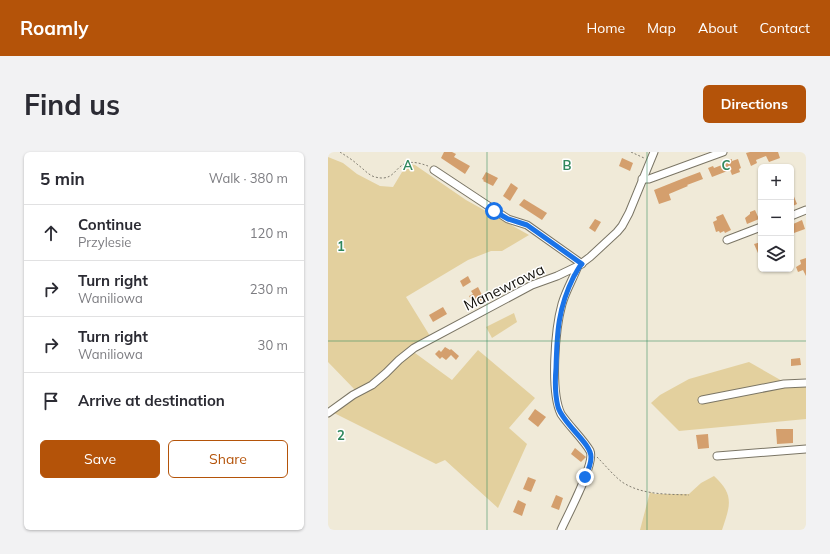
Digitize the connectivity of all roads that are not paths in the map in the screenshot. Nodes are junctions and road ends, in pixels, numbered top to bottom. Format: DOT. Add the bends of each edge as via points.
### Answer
graph roads {
  1 [pos="654,152"];
  2 [pos="723,152"];
  3 [pos="434,170"];
  4 [pos="642,179"];
  5 [pos="806,210"];
  6 [pos="794,215"];
  7 [pos="758,228"];
  8 [pos="727,240"];
  9 [pos="580,265"];
  10 [pos="806,383"];
  11 [pos="702,400"];
  12 [pos="328,413"];
  13 [pos="806,449"];
  14 [pos="717,456"];
  15 [pos="560,530"];
  1 -- 4 [label="street, Manewrowa"];
  2 -- 4 [label="street" via="650,179"];
  3 -- 9 [label="street" via="494,211 527,225"];
  4 -- 9 [label="street, Manewrowa" via="622,226"];
  5 -- 6 [label="street"];
  7 -- 8 [label="street"];
  9 -- 12 [label="street, Manewrowa" via="532,285 414,348 372,385"];
  9 -- 15 [label="street" via="565,295 560,313 556,341 556,396 558,409 590,450 591,456 590,464"];
  10 -- 11 [label="street" via="784,384"];
  13 -- 14 [label="street"];
}
